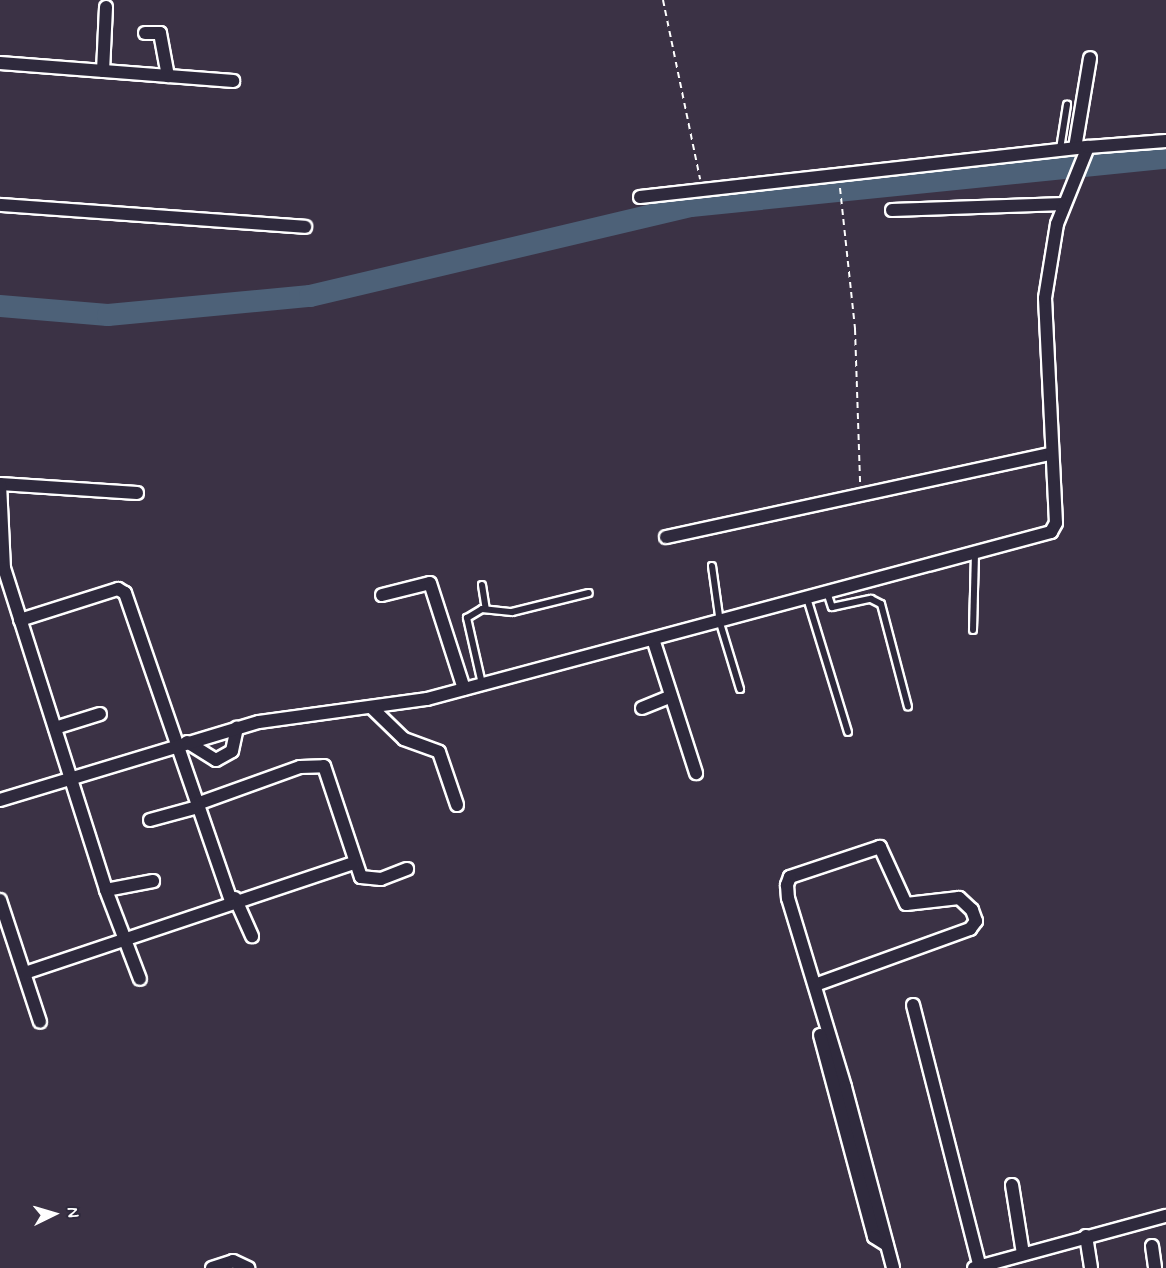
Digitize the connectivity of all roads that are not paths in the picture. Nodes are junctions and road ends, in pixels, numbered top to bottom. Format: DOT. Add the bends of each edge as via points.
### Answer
graph roads {
  1 [pos="106,7"];
  2 [pos="145,33"];
  3 [pos="1090,58"];
  4 [pos="0,63"];
  5 [pos="103,71"];
  6 [pos="168,76"];
  7 [pos="233,81"];
  8 [pos="1067,105"];
  9 [pos="1166,141"];
  10 [pos="1060,149"];
  11 [pos="1083,150"];
  12 [pos="640,197"];
  13 [pos="1064,204"];
  14 [pos="0,205"];
  15 [pos="892,210"];
  16 [pos="305,227"];
  17 [pos="1051,454"];
  18 [pos="137,493"];
  19 [pos="666,537"];
  20 [pos="975,554"];
  21 [pos="712,566"];
  22 [pos="482,585"];
  23 [pos="827,592"];
  24 [pos="590,593"];
  25 [pos="382,595"];
  26 [pos="807,598"];
  27 [pos="486,609"];
  28 [pos="20,620"];
  29 [pos="720,623"];
  30 [pos="973,630"];
  31 [pos="653,639"];
  32 [pos="482,685"];
  33 [pos="464,689"];
  34 [pos="740,689"];
  35 [pos="671,696"];
  36 [pos="371,707"];
  37 [pos="908,707"];
  38 [pos="642,708"];
  39 [pos="100,714"];
  40 [pos="55,728"];
  41 [pos="237,728"];
  42 [pos="848,732"];
  43 [pos="182,744"];
  44 [pos="696,773"];
  45 [pos="71,777"];
  46 [pos="0,800"];
  47 [pos="197,805"];
  48 [pos="457,805"];
  49 [pos="150,820"];
  50 [pos="353,863"];
  51 [pos="407,869"];
  52 [pos="153,881"];
  53 [pos="106,890"];
  54 [pos="233,899"];
  55 [pos="0,900"];
  56 [pos="252,936"];
  57 [pos="124,938"];
  58 [pos="25,973"];
  59 [pos="140,979"];
  60 [pos="814,985"];
  61 [pos="913,1005"];
  62 [pos="40,1022"];
  63 [pos="819,1035"];
  64 [pos="1012,1185"];
  65 [pos="1166,1216"];
  66 [pos="1086,1236"];
  67 [pos="887,1245"];
  68 [pos="1152,1246"];
  69 [pos="1023,1254"];
  70 [pos="977,1267"];
  71 [pos="212,1268"];
  72 [pos="248,1268"];
  73 [pos="893,1268"];
  74 [pos="1091,1268"];
  75 [pos="1155,1268"];
  1 -- 5 [label="street"];
  2 -- 6 [label="street" via="160,33"];
  3 -- 11 [label="street"];
  4 -- 5 [label="street"];
  5 -- 6 [label="street"];
  6 -- 7 [label="street"];
  8 -- 10 [label="lane"];
  9 -- 11 [label="street"];
  10 -- 11 [label="street"];
  10 -- 12 [label="street"];
  11 -- 13 [label="street"];
  13 -- 15 [label="street"];
  13 -- 17 [label="street" via="1045,298"];
  14 -- 16 [label="street"];
  17 -- 19 [label="street"];
  17 -- 20 [label="street" via="1056,523 1051,532"];
  18 -- 28 [label="street" via="0,484 4,568"];
  20 -- 23 [label="street"];
  20 -- 30 [label="lane"];
  21 -- 29 [label="lane"];
  22 -- 27 [label="lane"];
  23 -- 26 [label="street"];
  23 -- 37 [label="lane" via="832,607 871,599 881,604"];
  24 -- 27 [label="lane" via="512,612"];
  25 -- 33 [label="street" via="430,583"];
  26 -- 29 [label="street"];
  26 -- 42 [label="lane"];
  27 -- 32 [label="lane" via="464,623"];
  28 -- 40 [label="street"];
  28 -- 43 [label="street" via="118,590 125,593"];
  29 -- 31 [label="street"];
  29 -- 34 [label="lane"];
  31 -- 32 [label="street"];
  31 -- 35 [label="street"];
  32 -- 33 [label="street"];
  33 -- 36 [label="street"];
  35 -- 38 [label="street"];
  35 -- 44 [label="street"];
  36 -- 41 [label="street"];
  36 -- 48 [label="street" via="404,739 439,752"];
  39 -- 40 [label="street"];
  40 -- 45 [label="street"];
  41 -- 43 [label="street"];
  41 -- 43 [label="street" via="232,752 216,760"];
  43 -- 45 [label="street"];
  43 -- 47 [label="street"];
  45 -- 46 [label="street"];
  45 -- 53 [label="street"];
  47 -- 49 [label="street"];
  47 -- 50 [label="street" via="300,767 324,766"];
  47 -- 54 [label="street"];
  50 -- 51 [label="street" via="361,877 370,879"];
  50 -- 54 [label="street"];
  52 -- 53 [label="street"];
  53 -- 57 [label="street"];
  54 -- 56 [label="street"];
  54 -- 57 [label="street"];
  55 -- 58 [label="street"];
  57 -- 58 [label="street"];
  57 -- 59 [label="street"];
  58 -- 62 [label="street"];
  60 -- 60 [label="street" via="970,929 976,921 972,909 959,898 906,904 880,847 790,877 788,898"];
  60 -- 67 [label="street"];
  61 -- 70 [label="street"];
  63 -- 67 [label="street" via="874,1237"];
  64 -- 69 [label="street"];
  65 -- 66 [label="street"];
  66 -- 69 [label="street"];
  66 -- 74 [label="street"];
  67 -- 73 [label="street"];
  68 -- 75 [label="street"];
  69 -- 70 [label="street"];
  71 -- 72 [label="street" via="233,1261"];
}
